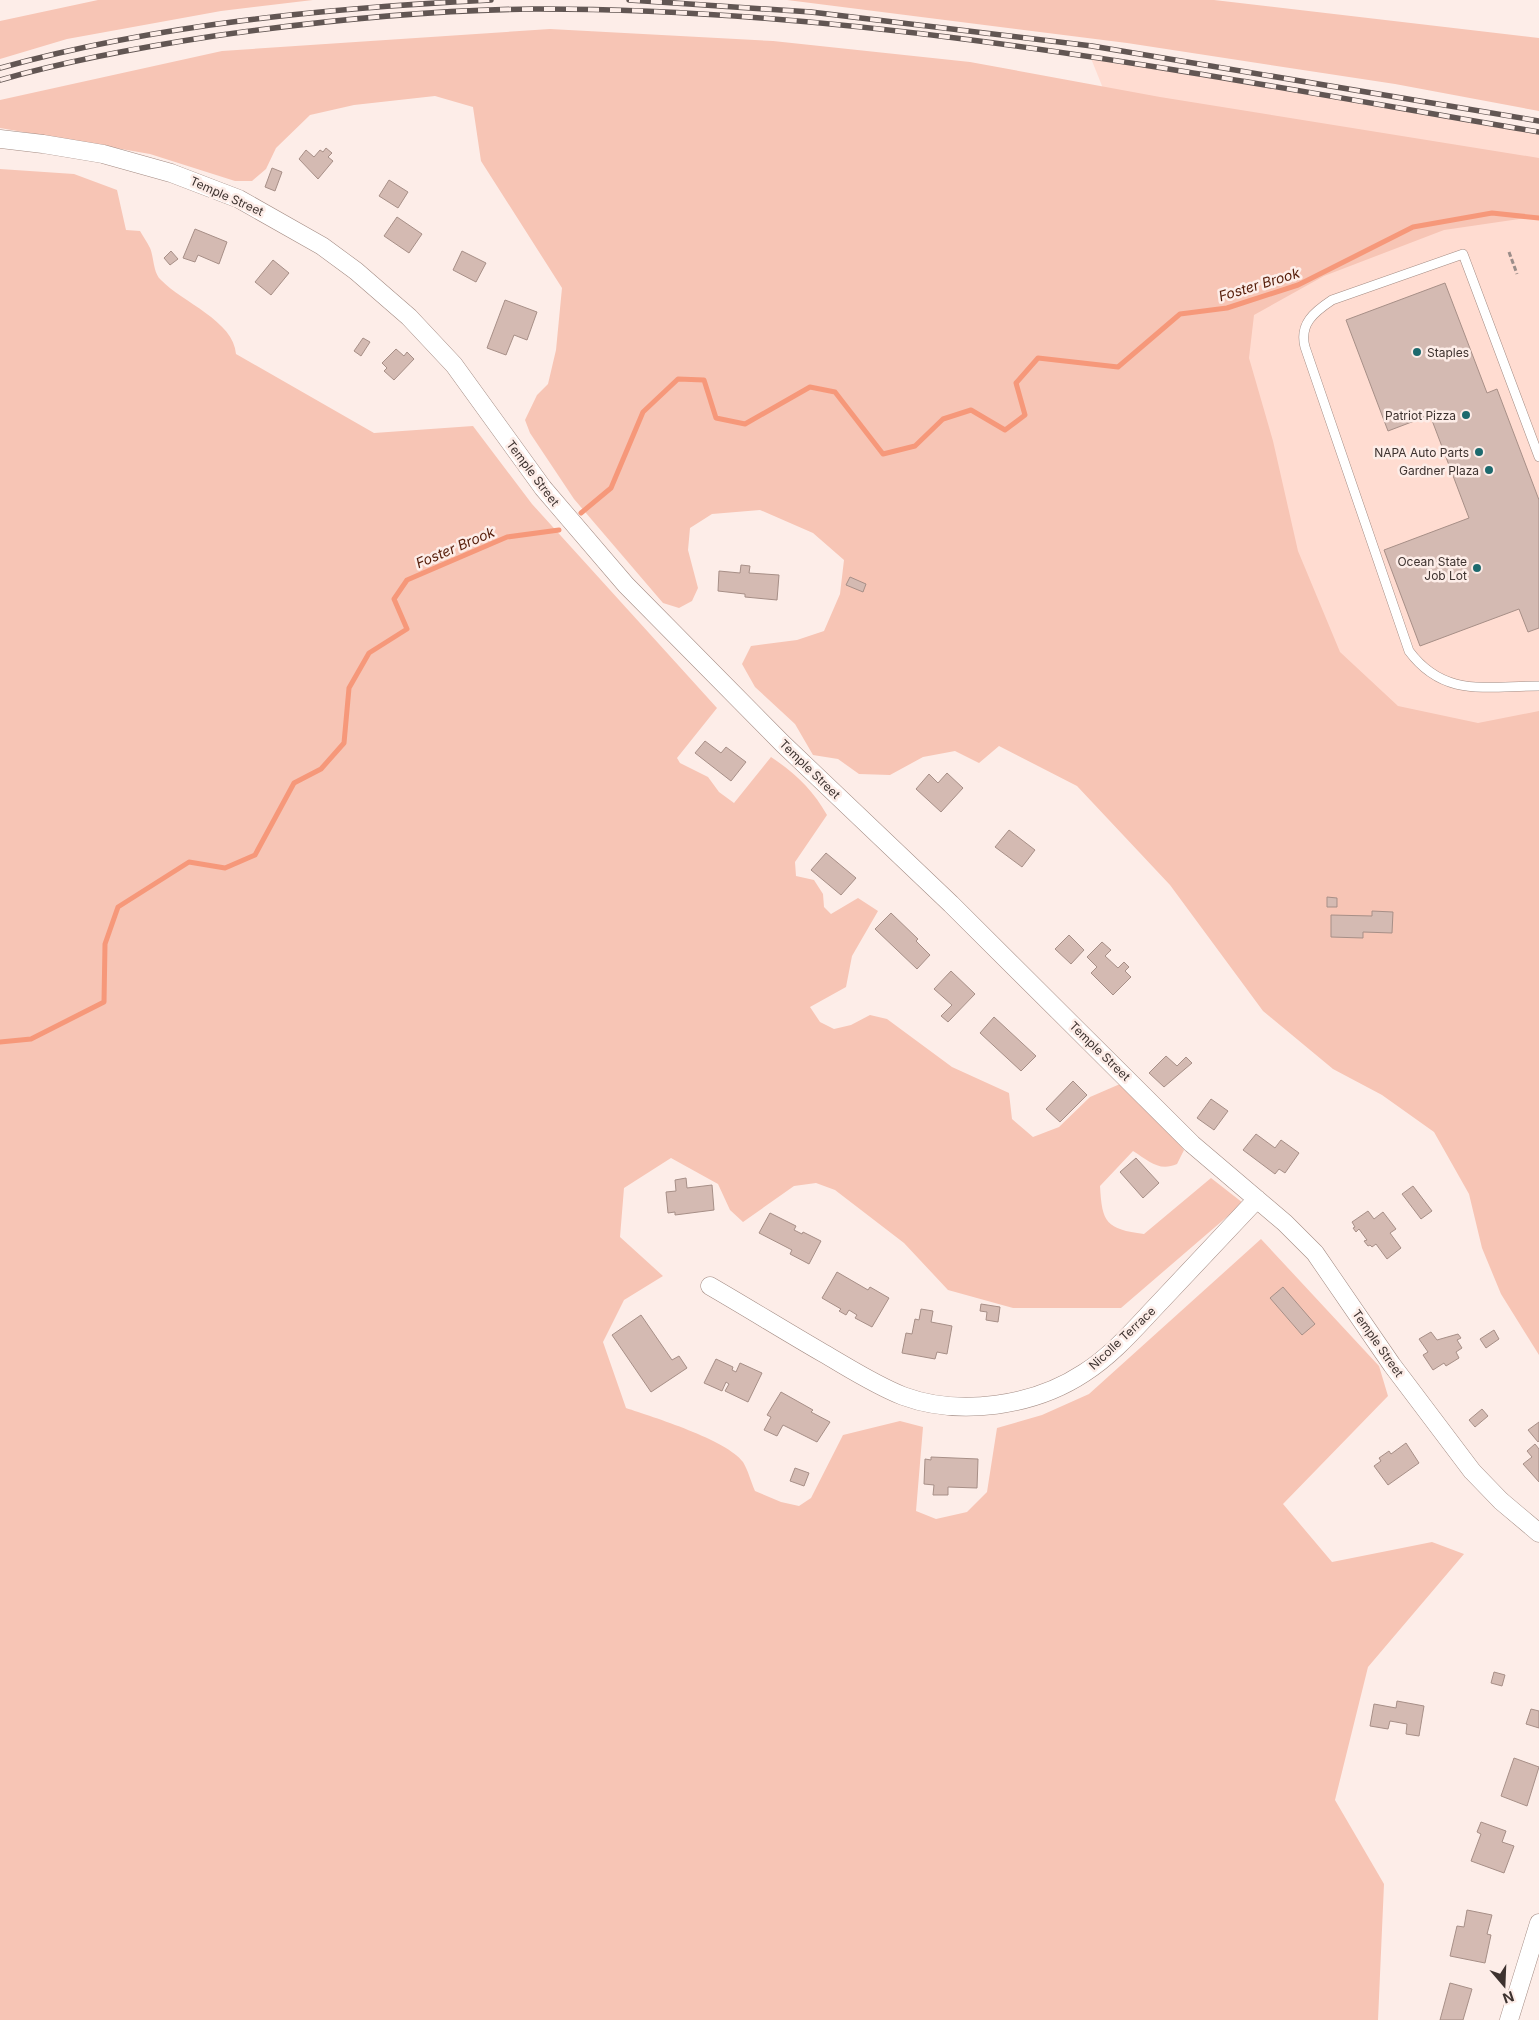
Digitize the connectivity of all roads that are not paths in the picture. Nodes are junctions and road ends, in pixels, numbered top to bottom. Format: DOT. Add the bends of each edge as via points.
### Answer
graph roads {
  1 [pos="0,139"];
  2 [pos="1539,457"];
  3 [pos="1539,686"];
  4 [pos="1257,1199"];
  5 [pos="710,1286"];
  6 [pos="1539,1533"];
  7 [pos="1539,1923"];
  8 [pos="1509,2020"];
  1 -- 4 [label="street, Temple Street" via="103,154 217,189 322,246 370,283 441,349 543,488 626,584 783,744 951,904 1192,1144"];
  2 -- 3 [label="lane" via="1463,254 1332,300 1320,307 1304,327 1305,348 1409,651 1420,666 1452,685"];
  4 -- 5 [label="street, Nicolle Terrace" via="1105,1358 1057,1386 1022,1400 1004,1403 954,1407 903,1396 864,1377"];
  4 -- 6 [label="street, Temple Street" via="1323,1263 1392,1365 1472,1471"];
  7 -- 8 [label="street"];
}
